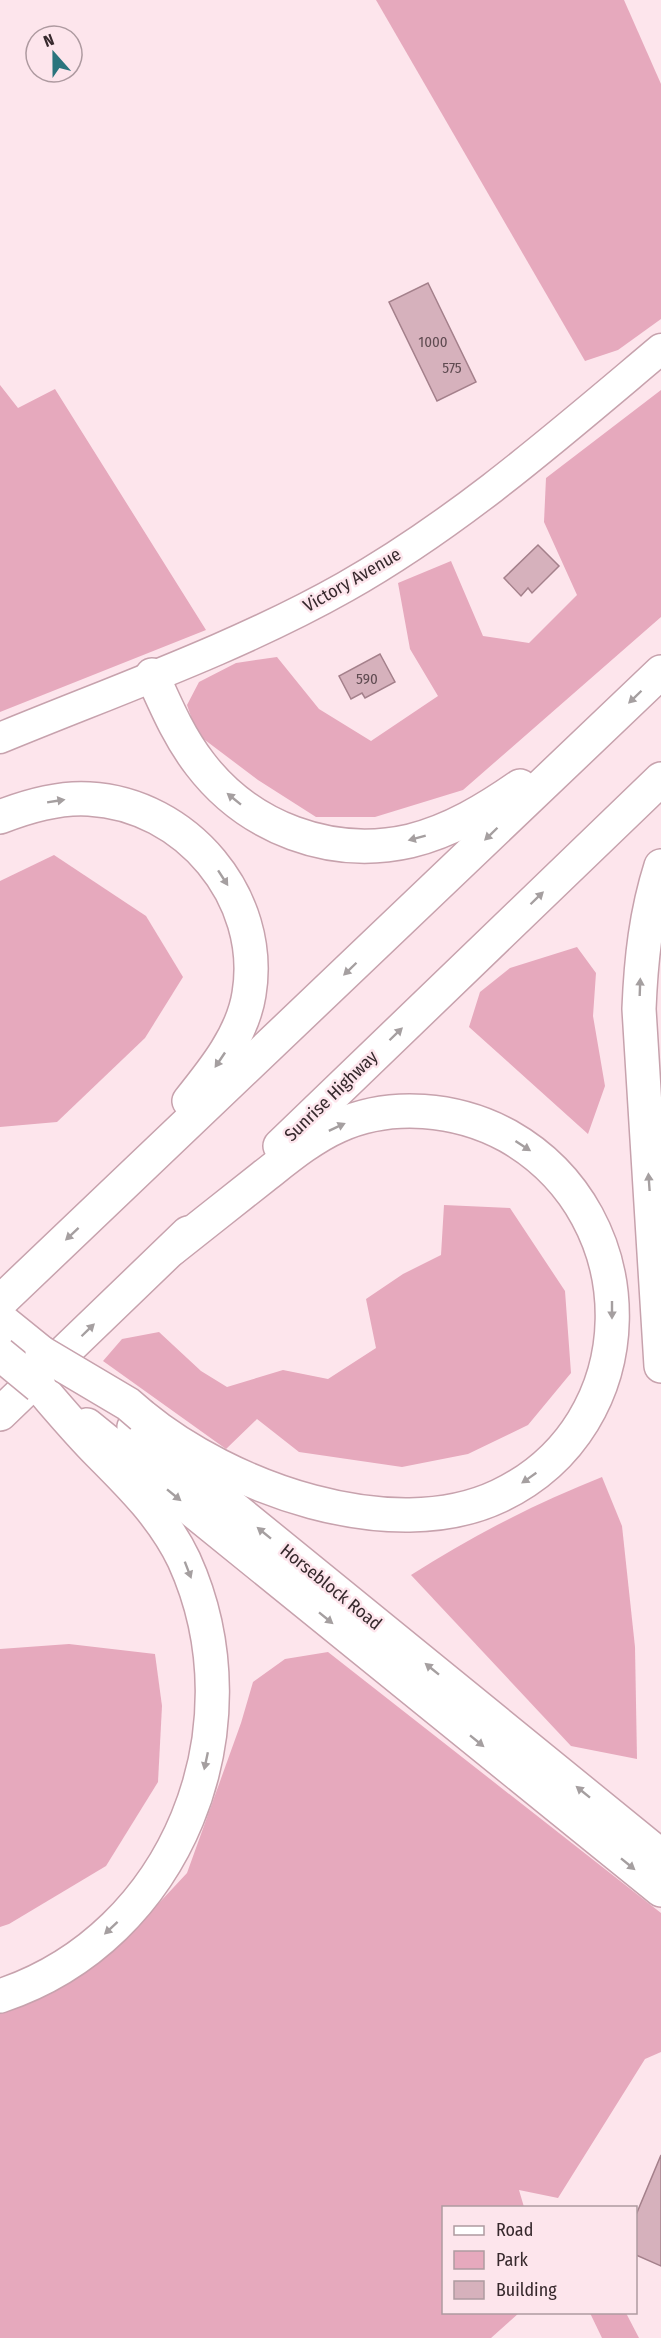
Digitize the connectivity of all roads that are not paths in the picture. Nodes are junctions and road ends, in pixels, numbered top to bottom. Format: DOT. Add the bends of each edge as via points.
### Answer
graph roads {
  1 [pos="661,350"];
  2 [pos="661,672"];
  3 [pos="152,675"];
  4 [pos="609,721"];
  5 [pos="0,738"];
  6 [pos="661,779"];
  7 [pos="0,817"];
  8 [pos="661,866"];
  9 [pos="98,1210"];
  10 [pos="172,1249"];
  11 [pos="0,1302"];
  12 [pos="0,1319"];
  13 [pos="0,1354"];
  14 [pos="661,1366"];
  15 [pos="0,1414"];
  16 [pos="122,1436"];
  17 [pos="661,1856"];
  18 [pos="661,1890"];
  19 [pos="0,1996"];
  1 -- 3 [label="street, Victory Avenue" via="524,462 392,558 297,612"];
  2 -- 4 [label="main road, one-way"];
  4 -- 3 [label="main road, one-way" via="498,801 454,825 411,840 341,845 318,842 278,827 227,793 189,748"];
  3 -- 5 [label="street, Victory Avenue"];
  4 -- 9 [label="main road, one-way"];
  10 -- 6 [label="main road, Sunrise Highway, one-way"];
  7 -- 9 [label="main road, one-way" via="41,804 87,798 153,814 204,853 228,885 244,922 251,975 246,1010 237,1031 198,1090"];
  14 -- 8 [label="main road, one-way" via="639,1009 647,917"];
  9 -- 11 [label="main road, one-way"];
  15 -- 10 [label="main road, Sunrise Highway, one-way"];
  10 -- 16 [label="main road, one-way" via="295,1153 337,1126 382,1113 454,1116 500,1132 541,1158 575,1194 602,1247 610,1281 612,1335 607,1364 599,1389 578,1427 538,1471 497,1497 448,1511 393,1514 331,1507 241,1477 178,1444"];
  12 -- 16 [label="main road, bridge" via="42,1353 128,1404"];
  13 -- 16 [label="main road, bridge" via="39,1386"];
  17 -- 16 [label="main road, Horseblock Road, one-way"];
  16 -- 18 [label="main road, Horseblock Road, one-way"];
  16 -- 19 [label="main road, one-way" via="136,1489 183,1559 202,1612 212,1671 212,1722 206,1761 186,1823 155,1878 136,1902 68,1964"];
}
